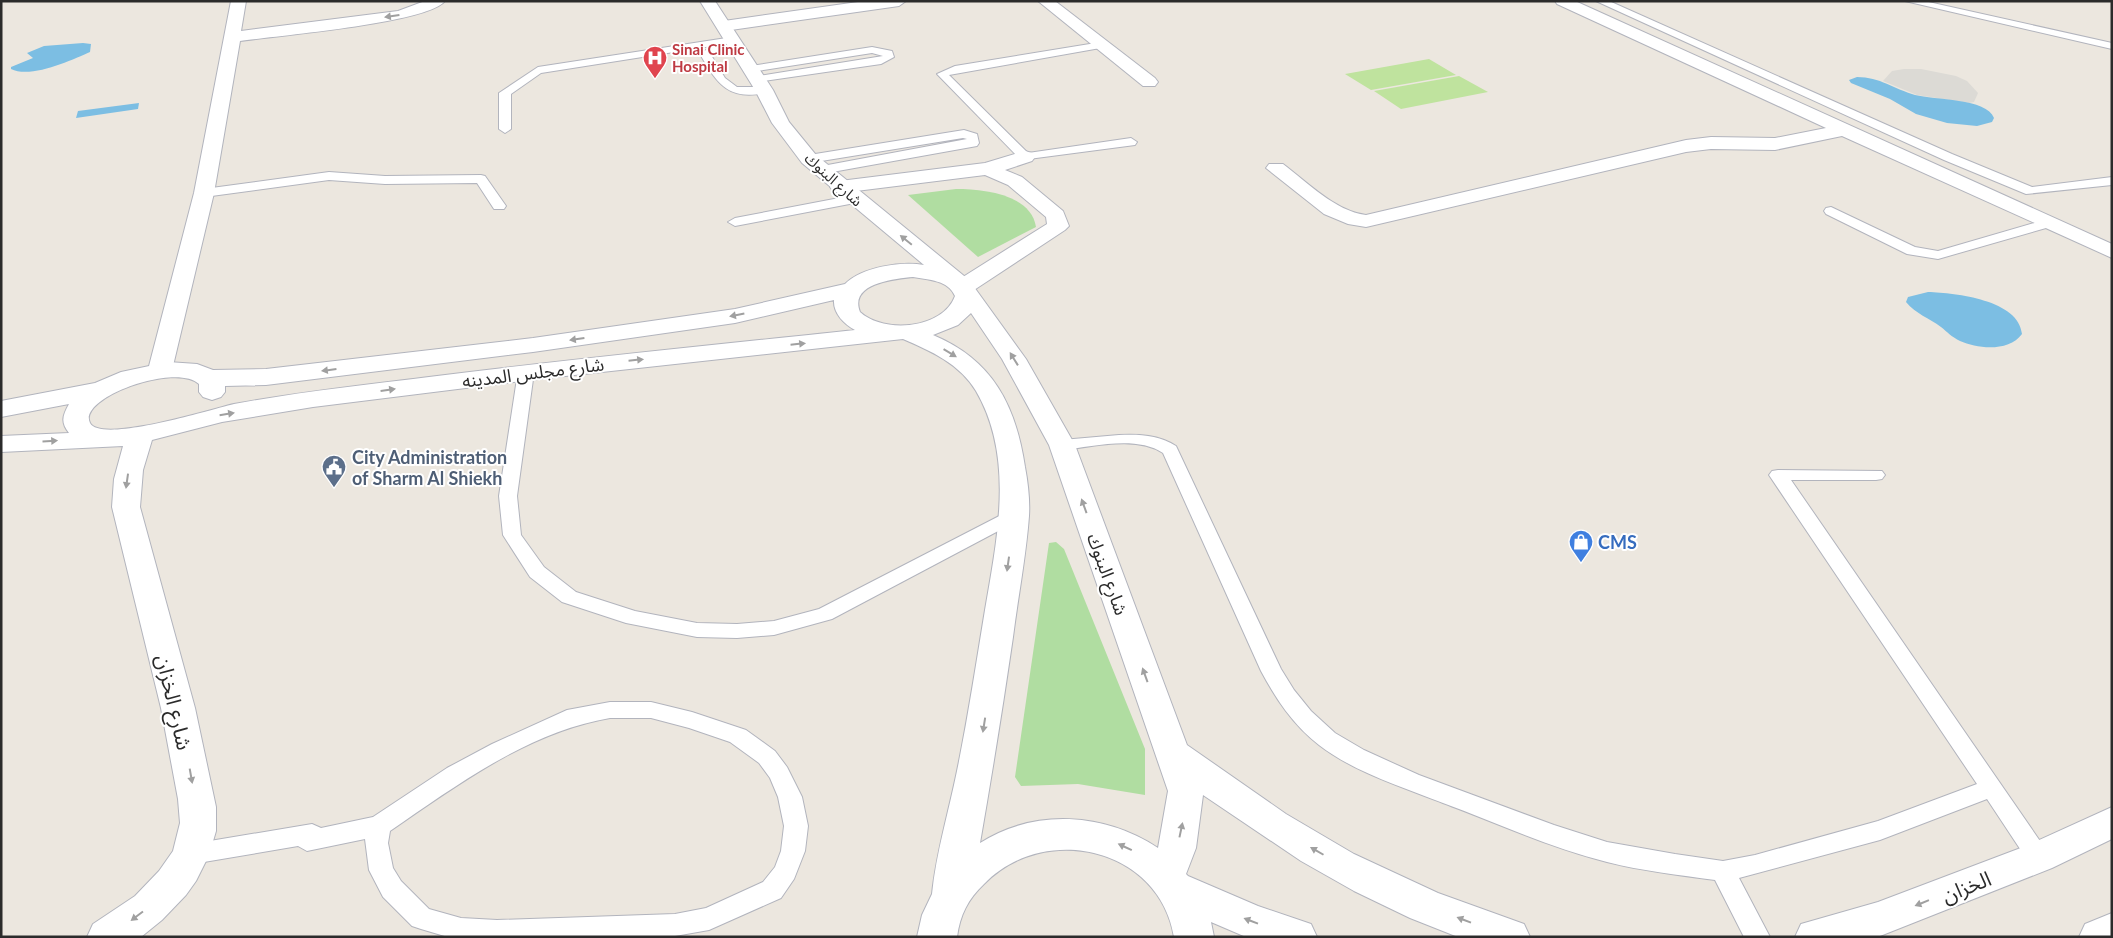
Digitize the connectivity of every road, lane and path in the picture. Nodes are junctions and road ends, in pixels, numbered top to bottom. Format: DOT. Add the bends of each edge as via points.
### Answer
graph roads {
  1 [pos="239,1"];
  2 [pos="707,1"];
  3 [pos="899,1"];
  4 [pos="1046,1"];
  5 [pos="1562,1"];
  6 [pos="1601,1"];
  7 [pos="1910,1"];
  8 [pos="436,2"];
  9 [pos="724,26"];
  10 [pos="233,38"];
  11 [pos="733,40"];
  12 [pos="1102,45"];
  13 [pos="2112,46"];
  14 [pos="758,80"];
  15 [pos="1149,82"];
  16 [pos="505,130"];
  17 [pos="1844,130"];
  18 [pos="1131,142"];
  19 [pos="1025,157"];
  20 [pos="811,161"];
  21 [pos="1276,168"];
  22 [pos="986,169"];
  23 [pos="2112,182"];
  24 [pos="2031,191"];
  25 [pos="204,193"];
  26 [pos="848,193"];
  27 [pos="1990,197"];
  28 [pos="499,206"];
  29 [pos="1831,211"];
  30 [pos="735,222"];
  31 [pos="2048,223"];
  32 [pos="2112,252"];
  33 [pos="962,287"];
  34 [pos="853,289"];
  35 [pos="906,332"];
  36 [pos="533,345"];
  37 [pos="160,370"];
  38 [pos="526,372"];
  39 [pos="206,377"];
  40 [pos="104,389"];
  41 [pos="1,408"];
  42 [pos="152,432"];
  43 [pos="106,439"];
  44 [pos="1,444"];
  45 [pos="1062,445"];
  46 [pos="1876,475"];
  47 [pos="1015,515"];
  48 [pos="1173,754"];
  49 [pos="1992,788"];
  50 [pos="2112,822"];
  51 [pos="379,826"];
  52 [pos="192,854"];
  53 [pos="2040,857"];
  54 [pos="1723,871"];
  55 [pos="1171,883"];
  56 [pos="952,893"];
  57 [pos="2112,931"];
  58 [pos="107,937"];
  59 [pos="937,937"];
  60 [pos="1194,937"];
  61 [pos="1297,937"];
  62 [pos="1510,937"];
  63 [pos="1757,937"];
  64 [pos="1815,937"];
  65 [pos="2099,937"];
  1 -- 10 [label="main road"];
  2 -- 9 [label="main road, شارع البنوك"];
  3 -- 9 [label="main road"];
  4 -- 12 [label="main road"];
  5 -- 17 [label="main road"];
  6 -- 24 [label="lane"];
  7 -- 13 [label="lane"];
  8 -- 10 [label="main road, one-way" via="399,15"];
  9 -- 11 [label="main road, شارع البنوك"];
  10 -- 25 [label="main road"];
  11 -- 14 [label="main road, شارع البنوك"];
  11 -- 14 [label="lane" via="704,54 725,86 745,93"];
  11 -- 16 [label="lane" via="538,70 505,93"];
  12 -- 15 [label="main road"];
  12 -- 19 [label="lane" via="955,69 942,74"];
  14 -- 14 [label="lane" via="881,60 889,57 881,50 872,50"];
  14 -- 20 [label="main road, شارع البنوك" via="781,123"];
  17 -- 21 [label="main road" via="1775,144 1686,146 1366,221 1342,216"];
  17 -- 27 [label="main road"];
  18 -- 19 [label="lane"];
  19 -- 22 [label="main road"];
  20 -- 20 [label="lane" via="961,145 973,143 973,137 964,134"];
  20 -- 26 [label="main road, شارع البنوك"];
  22 -- 26 [label="main road"];
  22 -- 33 [label="main road" via="1015,181 1056,215 1058,226"];
  23 -- 24 [label="lane"];
  24 -- 27 [label="lane"];
  25 -- 28 [label="lane" via="329,176 386,180 481,179"];
  25 -- 37 [label="main road"];
  26 -- 30 [label="lane"];
  33 -- 26 [label="main road, شارع البنوك, one-way"];
  27 -- 31 [label="main road"];
  29 -- 31 [label="lane" via="1912,251 1938,254"];
  31 -- 32 [label="main road"];
  33 -- 34 [label="main road, شارع مجلس المدينه" via="930,272 904,270 879,275"];
  33 -- 35 [label="main road" via="967,300 956,318 928,330"];
  45 -- 33 [label="main road, شارع البنوك, one-way" via="1014,359"];
  34 -- 35 [label="main road" via="846,306 859,323"];
  34 -- 36 [label="main road, شارع مجلس المدينه, one-way" via="735,316"];
  38 -- 35 [label="main road, شارع مجلس المدينه, one-way"];
  35 -- 47 [label="main road, one-way" via="960,359 986,386 1000,418 1009,451"];
  36 -- 38 [label="main road"];
  36 -- 39 [label="main road, شارع مجلس المدينه, one-way" via="266,377"];
  37 -- 39 [label="main road, شارع مجلس المدينه" via="188,369"];
  37 -- 40 [label="main road, شارع مجلس المدينه" via="121,380"];
  42 -- 38 [label="main road, شارع مجلس المدينه, one-way" via="271,406"];
  38 -- 47 [label="lane" via="508,496 512,535 536,572 569,597 634,618 697,630 738,631 783,625 825,614"];
  39 -- 42 [label="main road" via="212,383 207,401 188,416"];
  40 -- 41 [label="main road"];
  40 -- 43 [label="main road" via="86,402 76,415 77,426 88,434"];
  42 -- 43 [label="main road"];
  42 -- 52 [label="main road, شارع الخزان, one-way" via="132,456 127,476 126,507 186,742 199,822"];
  44 -- 43 [label="main road, one-way"];
  48 -- 45 [label="main road, شارع البنوك, one-way"];
  45 -- 54 [label="lane" via="1143,440 1164,444 1170,450 1271,671 1292,703 1326,739 1412,781 1549,834 1608,852"];
  46 -- 49 [label="lane" via="1778,475"];
  47 -- 56 [label="main road, one-way" via="983,729"];
  55 -- 48 [label="main road, شارع البنوك, one-way" via="1186,791"];
  62 -- 48 [label="main road, one-way" via="1420,903 1352,871 1290,836"];
  49 -- 53 [label="lane"];
  49 -- 54 [label="lane" via="1880,830 1815,850"];
  50 -- 53 [label="main road, الخزان"];
  51 -- 51 [label="lane" via="376,843 381,870 392,890 421,918 461,929 497,931 675,925 709,919 772,890 785,872 793,851 796,826 790,798 767,757 738,736 652,710 610,710 575,716 531,734 455,774"];
  51 -- 52 [label="lane" via="307,841 312,834"];
  52 -- 58 [label="main road, شارع الخزان, one-way" via="164,893"];
  53 -- 64 [label="main road, الخزان, one-way" via="1880,920"];
  54 -- 63 [label="lane"];
  55 -- 56 [label="main road, one-way" via="1139,854 1107,839 1071,832 1036,835 1002,847 973,866"];
  55 -- 60 [label="main road" via="1192,921"];
  61 -- 55 [label="main road, one-way" via="1248,920"];
  56 -- 59 [label="main road" via="938,925"];
  57 -- 65 [label="main road"];
}
